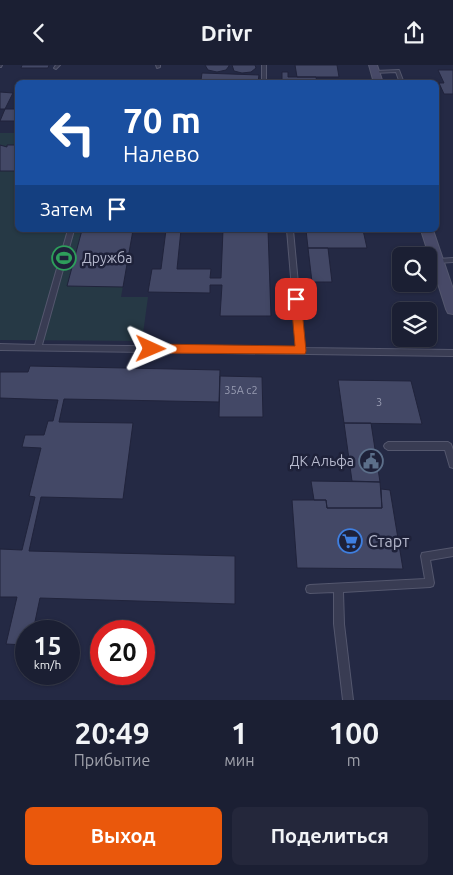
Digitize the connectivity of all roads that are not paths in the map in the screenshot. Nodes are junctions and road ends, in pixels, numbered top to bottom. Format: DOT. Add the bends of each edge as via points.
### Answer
graph roads {
  1 [pos="264,65"];
  2 [pos="396,65"];
  3 [pos="374,68"];
  4 [pos="398,71"];
  5 [pos="264,80"];
  6 [pos="378,80"];
  7 [pos="401,80"];
  8 [pos="69,232"];
  9 [pos="290,232"];
  10 [pos="428,232"];
  11 [pos="432,247"];
  12 [pos="437,261"];
  13 [pos="453,261"];
  14 [pos="453,309"];
  15 [pos="0,347"];
  16 [pos="38,347"];
  17 [pos="301,351"];
  18 [pos="453,353"];
  19 [pos="388,446"];
  20 [pos="453,464"];
  21 [pos="453,552"];
  22 [pos="338,588"];
  23 [pos="310,589"];
  24 [pos="348,700"];
  1 -- 5 [label="lane"];
  2 -- 4 [label="lane"];
  3 -- 4 [label="lane"];
  3 -- 6 [label="street"];
  4 -- 7 [label="lane"];
  8 -- 16 [label="lane"];
  9 -- 17 [label="lane"];
  10 -- 11 [label="street"];
  12 -- 13 [label="lane"];
  12 -- 14 [label="street"];
  15 -- 16 [label="lane"];
  16 -- 17 [label="lane"];
  17 -- 18 [label="lane"];
  19 -- 20 [label="lane" via="448,446"];
  21 -- 22 [label="lane" via="425,556 430,583"];
  22 -- 23 [label="lane"];
  22 -- 24 [label="lane"];
}
